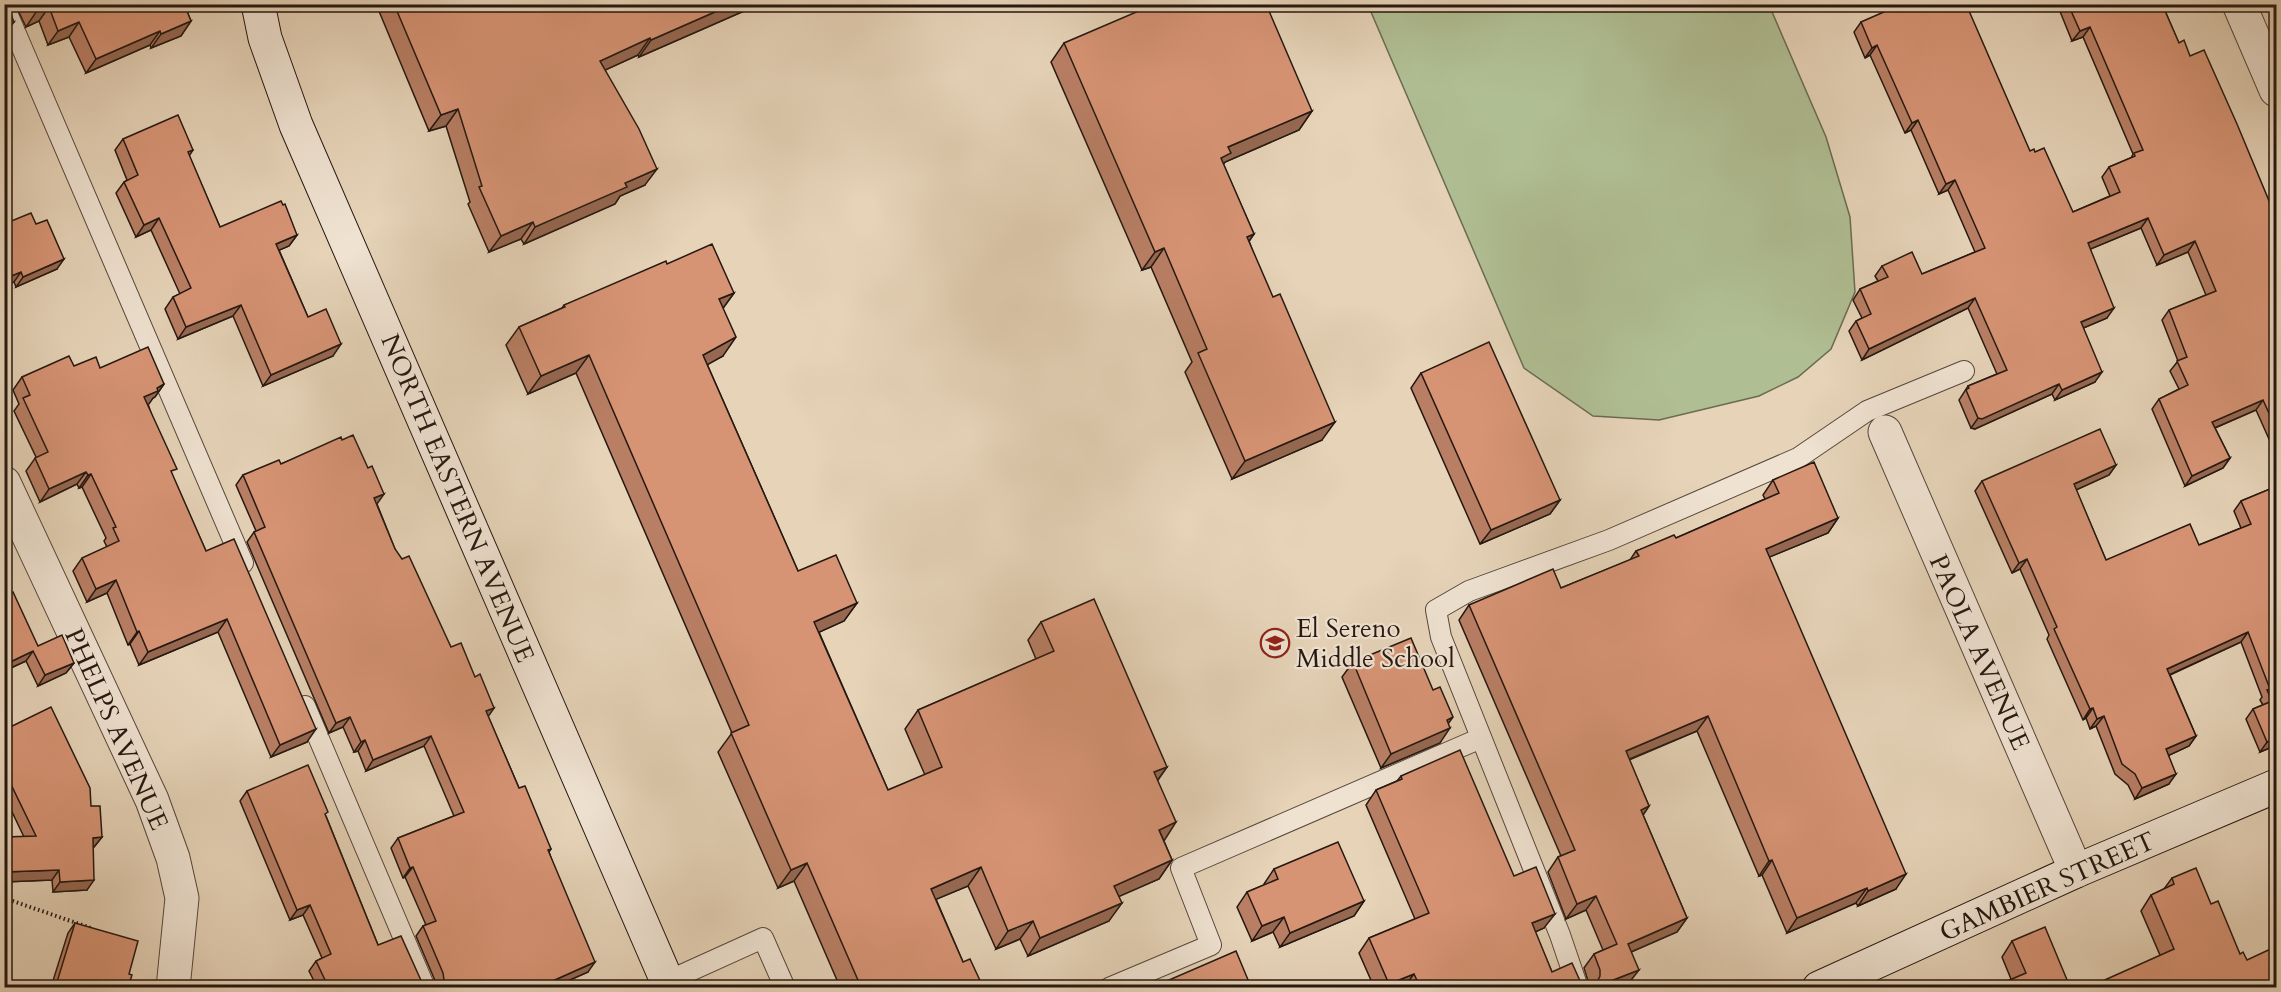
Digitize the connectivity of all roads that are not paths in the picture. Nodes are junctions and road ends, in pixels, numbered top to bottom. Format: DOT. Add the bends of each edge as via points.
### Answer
graph roads {
  1 [pos="2239,4"];
  2 [pos="4,6"];
  3 [pos="266,7"];
  4 [pos="2277,90"];
  5 [pos="1964,371"];
  6 [pos="1885,432"];
  7 [pos="4,483"];
  8 [pos="252,584"];
  9 [pos="299,693"];
  10 [pos="1481,738"];
  11 [pos="2277,786"];
  12 [pos="2076,872"];
  13 [pos="664,985"];
  14 [pos="172,987"];
  15 [pos="425,987"];
  16 [pos="785,987"];
  17 [pos="1109,987"];
  18 [pos="1578,987"];
  19 [pos="1819,987"];
  1 -- 4 [label="street"];
  2 -- 8 [label="lane"];
  3 -- 13 [label="street, NORTH EASTERN AVENUE" via="265,38 296,124"];
  5 -- 10 [label="lane" via="1867,411 1798,458 1609,540 1469,591 1436,610 1441,637"];
  6 -- 12 [label="street, PAOLA AVENUE"];
  7 -- 14 [label="street, PHELPS AVENUE" via="152,800 173,858 182,898"];
  9 -- 15 [label="lane"];
  10 -- 17 [label="lane" via="1181,867 1211,945"];
  10 -- 18 [label="lane"];
  11 -- 12 [label="street, GAMBIER STREET"];
  12 -- 19 [label="street, GAMBIER STREET"];
  13 -- 16 [label="lane" via="763,938"];
}
